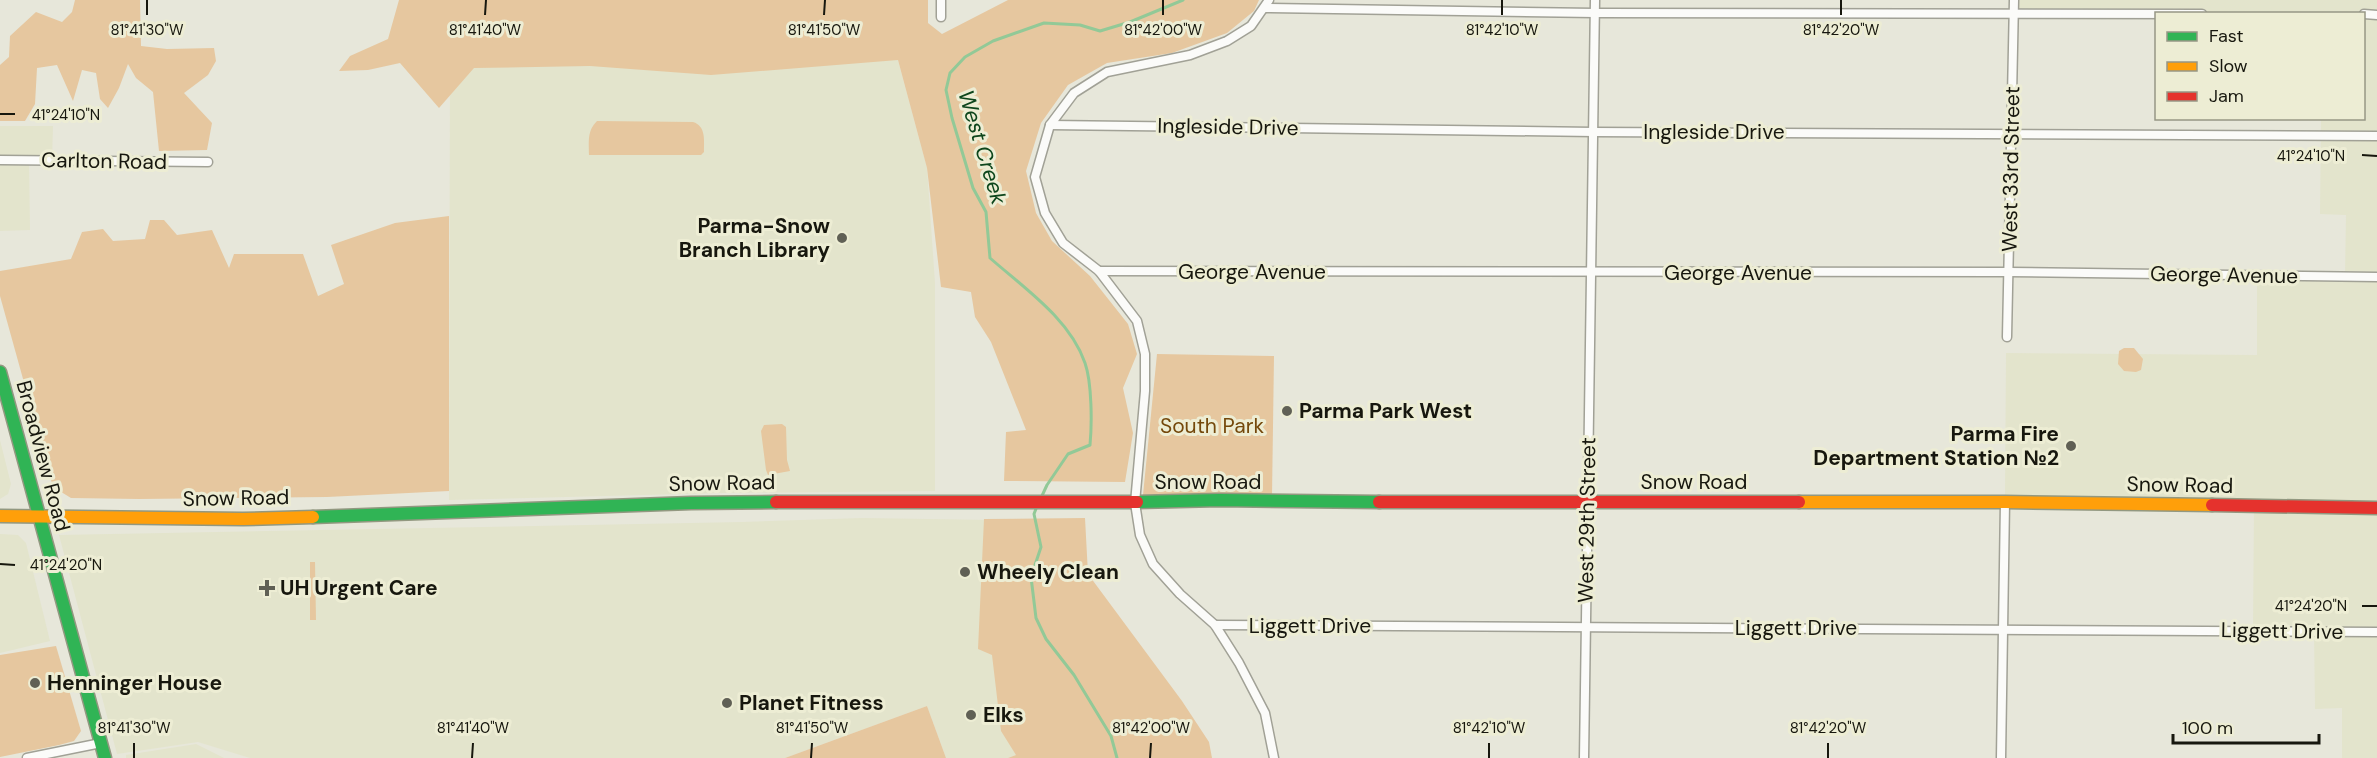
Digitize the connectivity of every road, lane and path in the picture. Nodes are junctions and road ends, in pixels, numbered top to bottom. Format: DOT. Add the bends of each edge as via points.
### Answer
graph roads {
  1 [pos="941,0"];
  2 [pos="1595,0"];
  3 [pos="2014,0"];
  4 [pos="1267,4"];
  5 [pos="2013,12"];
  6 [pos="1595,13"];
  7 [pos="2155,14"];
  8 [pos="941,17"];
  9 [pos="1050,125"];
  10 [pos="1594,132"];
  11 [pos="2011,134"];
  12 [pos="2377,136"];
  13 [pos="0,160"];
  14 [pos="208,162"];
  15 [pos="1099,271"];
  16 [pos="2009,272"];
  17 [pos="2377,277"];
  18 [pos="1591,278"];
  19 [pos="2007,337"];
  20 [pos="0,372"];
  21 [pos="1587,501"];
  22 [pos="1135,502"];
  23 [pos="2005,502"];
  24 [pos="2377,508"];
  25 [pos="0,516"];
  26 [pos="39,516"];
  27 [pos="1215,625"];
  28 [pos="1585,628"];
  29 [pos="2003,628"];
  30 [pos="2377,632"];
  31 [pos="101,743"];
  32 [pos="27,758"];
  33 [pos="105,758"];
  34 [pos="1274,758"];
  35 [pos="1584,758"];
  36 [pos="2001,758"];
  1 -- 8 [label="street"];
  2 -- 6 [label="street"];
  3 -- 5 [label="street, West 33rd Street"];
  4 -- 6 [label="street"];
  4 -- 9 [label="street" via="1251,26 1227,41 1190,55 1107,72 1074,93"];
  5 -- 6 [label="street"];
  5 -- 7 [label="street"];
  5 -- 11 [label="street, West 33rd Street"];
  6 -- 10 [label="street"];
  9 -- 10 [label="street, Ingleside Drive"];
  9 -- 15 [label="street" via="1035,177 1045,213 1063,243"];
  10 -- 11 [label="street, Ingleside Drive"];
  10 -- 18 [label="street, West 29th Street"];
  11 -- 12 [label="street, Ingleside Drive"];
  11 -- 16 [label="street, West 33rd Street"];
  13 -- 14 [label="street, Carlton Road"];
  15 -- 18 [label="street, George Avenue"];
  15 -- 22 [label="street" via="1137,321 1145,354"];
  16 -- 17 [label="street, George Avenue"];
  16 -- 18 [label="street, George Avenue"];
  16 -- 19 [label="street, West 33rd Street"];
  18 -- 21 [label="street, West 29th Street"];
  20 -- 26 [label="main road, Broadview Road"];
  21 -- 22 [label="main road, Snow Road"];
  21 -- 23 [label="main road, Snow Road"];
  21 -- 28 [label="street, West 29th Street"];
  22 -- 26 [label="main road, Snow Road" via="683,503 243,519"];
  22 -- 27 [label="street" via="1140,535 1153,564"];
  23 -- 24 [label="main road, Snow Road"];
  23 -- 29 [label="street"];
  25 -- 26 [label="main road, Snow Road"];
  26 -- 31 [label="main road, Broadview Road"];
  27 -- 28 [label="street, Liggett Drive"];
  27 -- 34 [label="street" via="1265,713"];
  28 -- 29 [label="street, Liggett Drive"];
  28 -- 35 [label="street, West 29th Street"];
  29 -- 30 [label="street, Liggett Drive"];
  29 -- 36 [label="street"];
  31 -- 32 [label="street"];
  31 -- 33 [label="main road, Broadview Road"];
}
